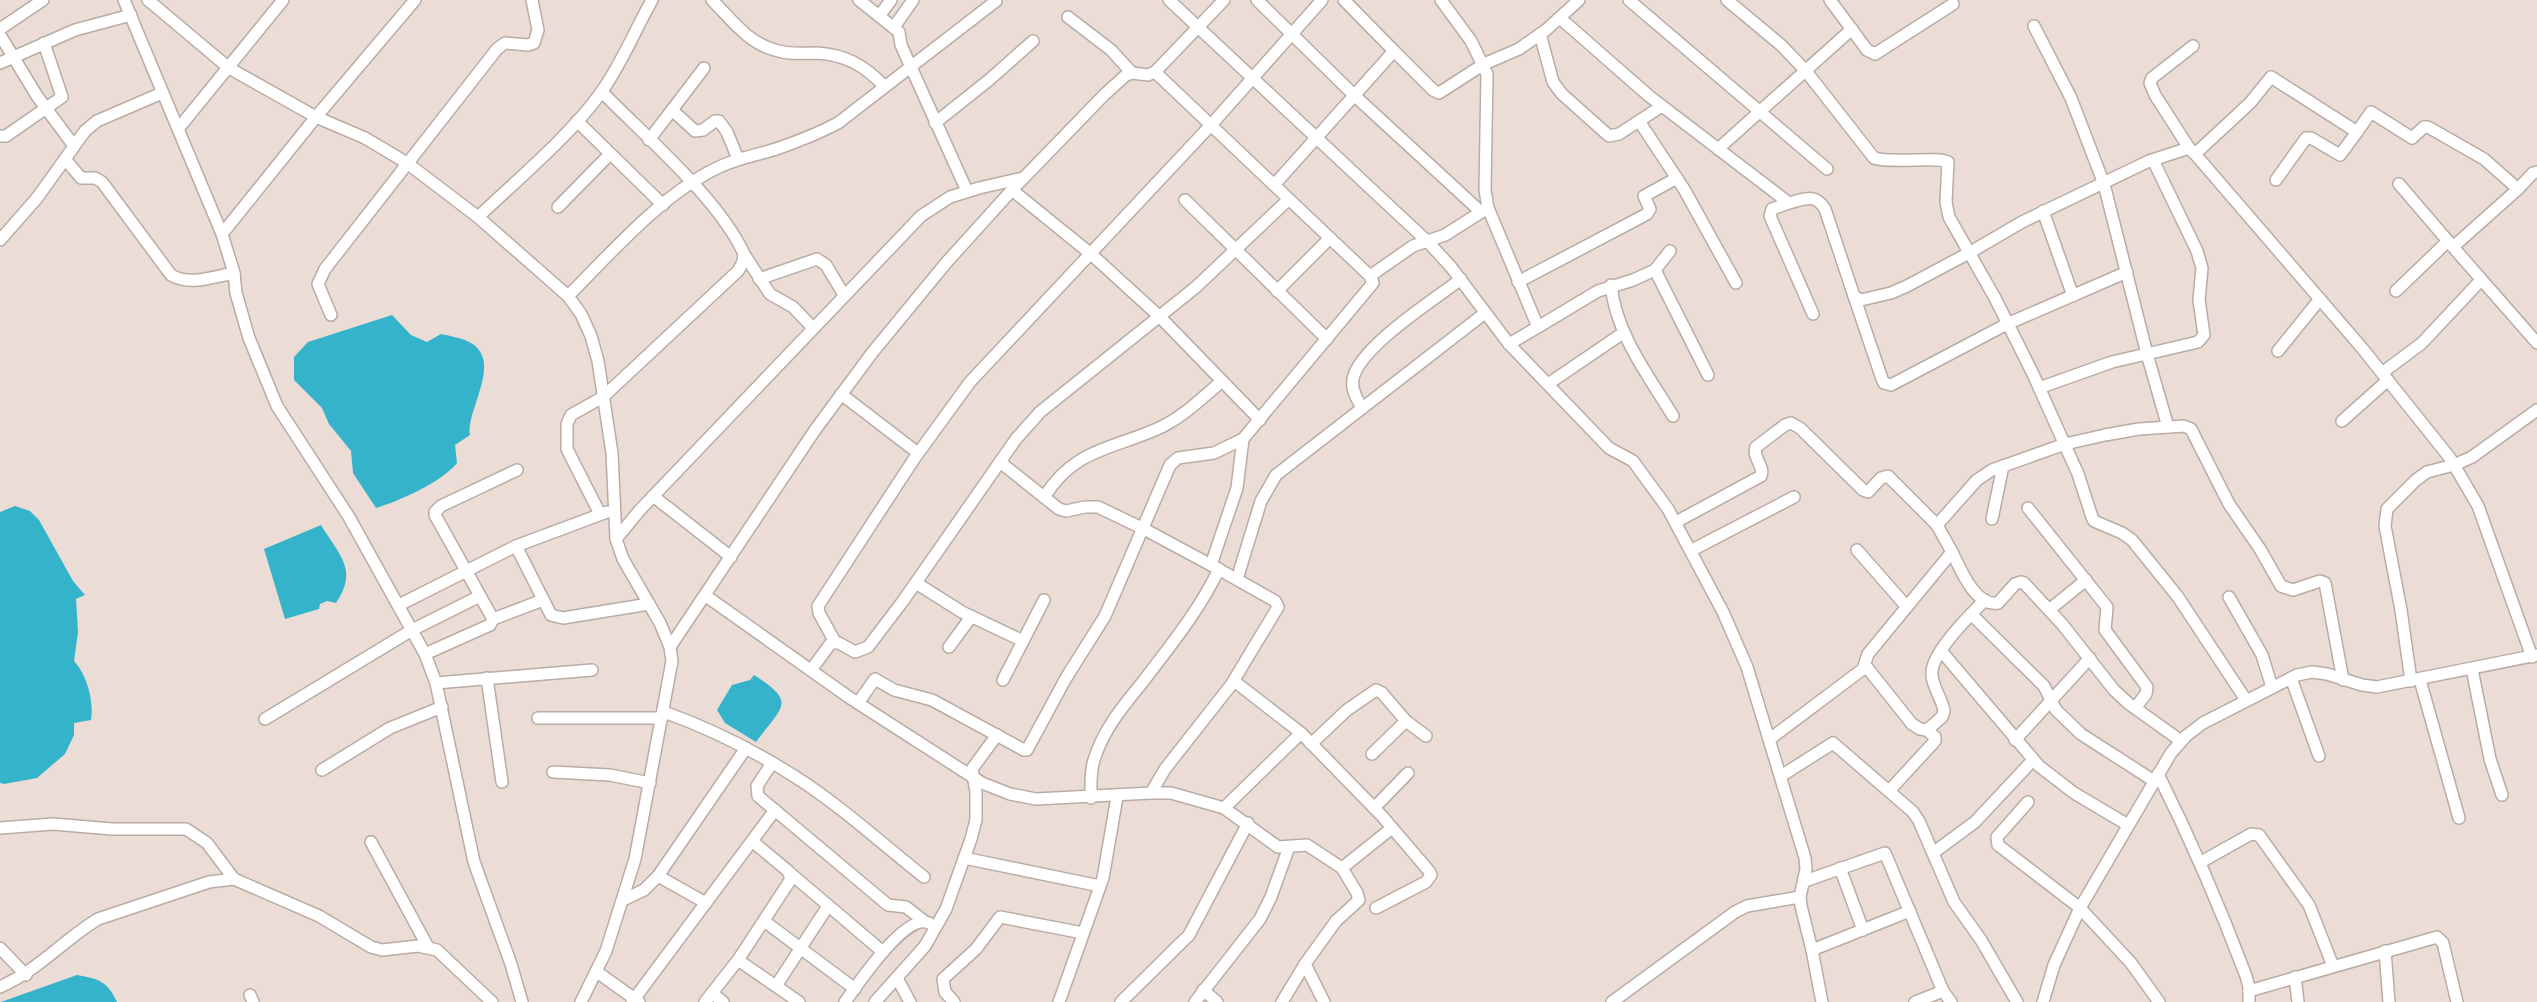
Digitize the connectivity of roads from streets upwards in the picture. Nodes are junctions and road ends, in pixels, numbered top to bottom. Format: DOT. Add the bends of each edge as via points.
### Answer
graph roads {
  1 [pos="43,0"];
  2 [pos="124,0"];
  3 [pos="283,0"];
  4 [pos="415,0"];
  5 [pos="532,0"];
  6 [pos="712,0"];
  7 [pos="859,0"];
  8 [pos="891,0"];
  9 [pos="913,0"];
  10 [pos="1169,0"];
  11 [pos="1224,0"];
  12 [pos="1257,0"];
  13 [pos="1322,0"];
  14 [pos="1344,0"];
  15 [pos="1441,0"];
  16 [pos="1579,0"];
  17 [pos="1630,0"];
  18 [pos="1727,0"];
  19 [pos="1830,0"];
  20 [pos="151,1"];
  21 [pos="650,1"];
  22 [pos="996,1"];
  23 [pos="1953,4"];
  24 [pos="131,15"];
  25 [pos="880,15"];
  26 [pos="1068,17"];
  27 [pos="1560,18"];
  28 [pos="2034,26"];
  29 [pos="894,27"];
  30 [pos="1199,27"];
  31 [pos="0,29"];
  32 [pos="1852,29"];
  33 [pos="1292,34"];
  34 [pos="1540,34"];
  35 [pos="0,35"];
  36 [pos="1032,41"];
  37 [pos="44,43"];
  38 [pos="2193,46"];
  39 [pos="1394,51"];
  40 [pos="11,56"];
  41 [pos="0,63"];
  42 [pos="1484,64"];
  43 [pos="912,66"];
  44 [pos="229,68"];
  45 [pos="704,68"];
  46 [pos="1805,70"];
  47 [pos="1155,72"];
  48 [pos="1132,73"];
  49 [pos="1252,78"];
  50 [pos="884,86"];
  51 [pos="602,92"];
  52 [pos="162,93"];
  53 [pos="1354,96"];
  54 [pos="1662,106"];
  55 [pos="46,109"];
  56 [pos="672,110"];
  57 [pos="1759,111"];
  58 [pos="316,117"];
  59 [pos="577,120"];
  60 [pos="1639,121"];
  61 [pos="935,123"];
  62 [pos="1210,125"];
  63 [pos="178,129"];
  64 [pos="2357,132"];
  65 [pos="0,136"];
  66 [pos="1315,138"];
  67 [pos="649,140"];
  68 [pos="74,146"];
  69 [pos="1718,149"];
  70 [pos="2192,151"];
  71 [pos="610,154"];
  72 [pos="65,158"];
  73 [pos="738,159"];
  74 [pos="2153,160"];
  75 [pos="408,163"];
  76 [pos="1828,169"];
  77 [pos="2537,172"];
  78 [pos="1023,178"];
  79 [pos="1677,178"];
  80 [pos="2276,180"];
  81 [pos="692,183"];
  82 [pos="2104,184"];
  83 [pos="2399,184"];
  84 [pos="1274,186"];
  85 [pos="2518,189"];
  86 [pos="1012,190"];
  87 [pos="968,191"];
  88 [pos="1289,199"];
  89 [pos="1185,200"];
  90 [pos="1789,203"];
  91 [pos="663,205"];
  92 [pos="558,207"];
  93 [pos="1484,210"];
  94 [pos="2044,211"];
  95 [pos="478,217"];
  96 [pos="2,233"];
  97 [pos="222,234"];
  98 [pos="1330,238"];
  99 [pos="1427,242"];
  100 [pos="2450,244"];
  101 [pos="1236,250"];
  102 [pos="1670,251"];
  103 [pos="1969,253"];
  104 [pos="744,254"];
  105 [pos="1091,254"];
  106 [pos="1655,270"];
  107 [pos="2127,272"];
  108 [pos="234,273"];
  109 [pos="1370,276"];
  110 [pos="759,279"];
  111 [pos="1461,279"];
  112 [pos="2481,280"];
  113 [pos="1518,282"];
  114 [pos="1736,283"];
  115 [pos="1611,285"];
  116 [pos="1277,290"];
  117 [pos="2396,291"];
  118 [pos="844,295"];
  119 [pos="568,296"];
  120 [pos="1854,296"];
  121 [pos="2073,296"];
  122 [pos="2320,299"];
  123 [pos="1486,313"];
  124 [pos="331,314"];
  125 [pos="1813,314"];
  126 [pos="1160,317"];
  127 [pos="2008,324"];
  128 [pos="1538,327"];
  129 [pos="813,328"];
  130 [pos="1623,333"];
  131 [pos="1327,339"];
  132 [pos="2537,343"];
  133 [pos="1509,344"];
  134 [pos="2278,352"];
  135 [pos="2146,354"];
  136 [pos="1708,375"];
  137 [pos="2385,377"];
  138 [pos="1222,380"];
  139 [pos="1548,384"];
  140 [pos="2039,388"];
  141 [pos="841,394"];
  142 [pos="603,398"];
  143 [pos="1362,408"];
  144 [pos="2537,410"];
  145 [pos="1673,416"];
  146 [pos="1260,420"];
  147 [pos="2342,420"];
  148 [pos="2168,427"];
  149 [pos="1243,439"];
  150 [pos="2065,444"];
  151 [pos="918,453"];
  152 [pos="1000,462"];
  153 [pos="2454,465"];
  154 [pos="2003,466"];
  155 [pos="517,470"];
  156 [pos="653,496"];
  157 [pos="1044,497"];
  158 [pos="1794,498"];
  159 [pos="616,508"];
  160 [pos="2028,508"];
  161 [pos="600,514"];
  162 [pos="1992,519"];
  163 [pos="1676,522"];
  164 [pos="1937,525"];
  165 [pos="1144,529"];
  166 [pos="616,539"];
  167 [pos="516,546"];
  168 [pos="1692,550"];
  169 [pos="1857,550"];
  170 [pos="1952,552"];
  171 [pos="732,557"];
  172 [pos="1215,567"];
  173 [pos="466,573"];
  174 [pos="1237,579"];
  175 [pos="2086,580"];
  176 [pos="916,582"];
  177 [pos="480,596"];
  178 [pos="706,596"];
  179 [pos="2229,597"];
  180 [pos="543,600"];
  181 [pos="1044,600"];
  182 [pos="1985,600"];
  183 [pos="649,604"];
  184 [pos="399,605"];
  185 [pos="1907,607"];
  186 [pos="2049,610"];
  187 [pos="1970,614"];
  188 [pos="971,617"];
  189 [pos="494,619"];
  190 [pos="412,630"];
  191 [pos="1023,641"];
  192 [pos="835,642"];
  193 [pos="670,647"];
  194 [pos="949,647"];
  195 [pos="1942,652"];
  196 [pos="425,654"];
  197 [pos="2534,656"];
  198 [pos="2090,658"];
  199 [pos="1865,666"];
  200 [pos="2472,669"];
  201 [pos="592,670"];
  202 [pos="811,670"];
  203 [pos="487,678"];
  204 [pos="2291,678"];
  205 [pos="1002,680"];
  206 [pos="2343,680"];
  207 [pos="1234,681"];
  208 [pos="2416,681"];
  209 [pos="436,683"];
  210 [pos="2272,687"];
  211 [pos="2051,700"];
  212 [pos="2246,700"];
  213 [pos="858,703"];
  214 [pos="442,707"];
  215 [pos="2135,708"];
  216 [pos="663,715"];
  217 [pos="538,718"];
  218 [pos="265,720"];
  219 [pos="1406,721"];
  220 [pos="1928,730"];
  221 [pos="1301,733"];
  222 [pos="997,735"];
  223 [pos="1426,736"];
  224 [pos="1770,739"];
  225 [pos="2015,740"];
  226 [pos="2181,742"];
  227 [pos="1311,744"];
  228 [pos="746,748"];
  229 [pos="1372,754"];
  230 [pos="2319,756"];
  231 [pos="2033,760"];
  232 [pos="772,762"];
  233 [pos="322,770"];
  234 [pos="553,772"];
  235 [pos="1408,774"];
  236 [pos="1781,776"];
  237 [pos="972,778"];
  238 [pos="2156,778"];
  239 [pos="502,782"];
  240 [pos="650,783"];
  241 [pos="1889,791"];
  242 [pos="1151,793"];
  243 [pos="2502,795"];
  244 [pos="1117,797"];
  245 [pos="1091,798"];
  246 [pos="2028,802"];
  247 [pos="1224,808"];
  248 [pos="1374,808"];
  249 [pos="775,810"];
  250 [pos="2459,818"];
  251 [pos="1248,823"];
  252 [pos="2128,825"];
  253 [pos="0,828"];
  254 [pos="1392,828"];
  255 [pos="752,841"];
  256 [pos="371,842"];
  257 [pos="1289,848"];
  258 [pos="1933,853"];
  259 [pos="964,858"];
  260 [pos="2201,862"];
  261 [pos="1342,868"];
  262 [pos="1840,868"];
  263 [pos="790,873"];
  264 [pos="658,876"];
  265 [pos="924,877"];
  266 [pos="234,879"];
  267 [pos="1805,881"];
  268 [pos="1100,886"];
  269 [pos="1800,897"];
  270 [pos="623,900"];
  271 [pos="706,903"];
  272 [pos="828,906"];
  273 [pos="1376,908"];
  274 [pos="2080,908"];
  275 [pos="1910,911"];
  276 [pos="764,921"];
  277 [pos="924,921"];
  278 [pos="937,927"];
  279 [pos="1863,930"];
  280 [pos="1083,933"];
  281 [pos="428,947"];
  282 [pos="0,948"];
  283 [pos="801,948"];
  284 [pos="1812,950"];
  285 [pos="2385,951"];
  286 [pos="883,952"];
  287 [pos="738,960"];
  288 [pos="1305,964"];
  289 [pos="2333,966"];
  290 [pos="597,972"];
  291 [pos="26,974"];
  292 [pos="2295,977"];
  293 [pos="897,978"];
  294 [pos="776,986"];
  295 [pos="0,987"];
  296 [pos="855,988"];
  297 [pos="1203,990"];
  298 [pos="1943,991"];
  299 [pos="2249,996"];
  300 [pos="709,998"];
  301 [pos="635,1001"];
  302 [pos="492,1002"];
  303 [pos="522,1002"];
  304 [pos="581,1002"];
  305 [pos="723,1002"];
  306 [pos="799,1002"];
  307 [pos="845,1002"];
  308 [pos="875,1002"];
  309 [pos="910,1002"];
  310 [pos="954,1002"];
  311 [pos="1059,1002"];
  312 [pos="1121,1002"];
  313 [pos="1195,1002"];
  314 [pos="1217,1002"];
  315 [pos="1282,1002"];
  316 [pos="1324,1002"];
  317 [pos="1612,1002"];
  318 [pos="1822,1002"];
  319 [pos="1915,1002"];
  320 [pos="1951,1002"];
  321 [pos="2017,1002"];
  322 [pos="2043,1002"];
  323 [pos="2159,1002"];
  324 [pos="2298,1002"];
  325 [pos="2389,1002"];
  326 [pos="2457,1002"];
  1 -- 31 [label="street"];
  2 -- 24 [label="street"];
  3 -- 44 [label="street"];
  4 -- 58 [label="street"];
  5 -- 75 [label="street" via="538,30 534,43 506,43 497,49"];
  6 -- 50 [label="street" via="745,34 760,44 790,54 817,53 856,62"];
  7 -- 25 [label="street"];
  8 -- 25 [label="street"];
  9 -- 29 [label="street"];
  10 -- 30 [label="street"];
  11 -- 30 [label="street"];
  12 -- 33 [label="street"];
  13 -- 33 [label="street"];
  14 -- 39 [label="street"];
  15 -- 42 [label="street"];
  16 -- 27 [label="street"];
  17 -- 57 [label="street"];
  18 -- 46 [label="street" via="1782,45"];
  19 -- 32 [label="street"];
  20 -- 44 [label="street"];
  21 -- 51 [label="street"];
  22 -- 43 [label="street"];
  23 -- 32 [label="street" via="1875,54 1867,50"];
  24 -- 37 [label="street" via="75,30"];
  24 -- 52 [label="street"];
  25 -- 29 [label="street"];
  26 -- 48 [label="street" via="1110,50"];
  27 -- 34 [label="street"];
  27 -- 54 [label="street"];
  28 -- 82 [label="street" via="2071,98"];
  29 -- 43 [label="street"];
  30 -- 47 [label="street"];
  30 -- 49 [label="street"];
  32 -- 46 [label="street"];
  33 -- 49 [label="street"];
  33 -- 53 [label="street"];
  34 -- 42 [label="street" via="1519,49"];
  34 -- 60 [label="street" via="1553,82 1606,134 1614,137"];
  35 -- 40 [label="street"];
  36 -- 61 [label="street"];
  37 -- 40 [label="street"];
  37 -- 55 [label="street" via="62,94 59,101"];
  38 -- 70 [label="street" via="2150,83"];
  39 -- 42 [label="street" via="1439,93"];
  39 -- 53 [label="street"];
  40 -- 41 [label="street"];
  40 -- 55 [label="street"];
  42 -- 93 [label="street" via="1488,91"];
  43 -- 50 [label="street"];
  43 -- 61 [label="street"];
  44 -- 58 [label="street"];
  44 -- 63 [label="street"];
  45 -- 56 [label="street"];
  46 -- 57 [label="street"];
  46 -- 103 [label="street" via="1874,158 1948,162 1947,209"];
  47 -- 48 [label="street" via="1148,75"];
  47 -- 62 [label="street"];
  48 -- 78 [label="street" via="1104,95"];
  49 -- 62 [label="street"];
  49 -- 66 [label="street"];
  50 -- 73 [label="street" via="838,123 811,137"];
  51 -- 59 [label="street"];
  51 -- 67 [label="street"];
  52 -- 63 [label="street"];
  52 -- 68 [label="street" via="97,121"];
  53 -- 66 [label="street"];
  53 -- 93 [label="street"];
  54 -- 60 [label="street"];
  54 -- 69 [label="street"];
  55 -- 65 [label="street" via="6,136"];
  55 -- 68 [label="street"];
  56 -- 67 [label="street"];
  56 -- 73 [label="street" via="699,132 719,121"];
  57 -- 69 [label="street"];
  57 -- 76 [label="street"];
  58 -- 75 [label="street" via="365,138"];
  58 -- 97 [label="street"];
  59 -- 71 [label="street"];
  59 -- 95 [label="street"];
  60 -- 79 [label="street"];
  61 -- 87 [label="street"];
  62 -- 84 [label="street"];
  62 -- 105 [label="street"];
  63 -- 97 [label="street"];
  64 -- 70 [label="street" via="2272,77 2250,103"];
  64 -- 80 [label="street" via="2340,155 2306,138"];
  64 -- 85 [label="street" via="2371,112 2412,138 2428,127 2484,159"];
  66 -- 84 [label="street"];
  66 -- 99 [label="street"];
  67 -- 81 [label="street"];
  68 -- 72 [label="street"];
  69 -- 90 [label="street"];
  70 -- 74 [label="street"];
  70 -- 122 [label="street"];
  71 -- 91 [label="street"];
  71 -- 92 [label="street"];
  72 -- 96 [label="street" via="37,198"];
  72 -- 108 [label="street" via="81,178 95,178 102,182 170,275 188,281"];
  73 -- 81 [label="street"];
  74 -- 82 [label="street"];
  74 -- 135 [label="street" via="2202,268 2199,300 2204,335 2198,342"];
  75 -- 95 [label="street"];
  75 -- 124 [label="street" via="320,276 320,292"];
  77 -- 85 [label="street"];
  78 -- 86 [label="street"];
  78 -- 87 [label="street"];
  79 -- 113 [label="street" via="1644,196 1650,209 1646,214"];
  79 -- 114 [label="street"];
  81 -- 91 [label="street"];
  81 -- 104 [label="street"];
  82 -- 94 [label="street"];
  82 -- 107 [label="street"];
  83 -- 100 [label="street"];
  84 -- 88 [label="street"];
  85 -- 100 [label="street"];
  86 -- 105 [label="street"];
  86 -- 141 [label="street" via="940,270"];
  87 -- 118 [label="street" via="950,197 921,216"];
  88 -- 98 [label="street"];
  88 -- 101 [label="street"];
  89 -- 101 [label="street"];
  90 -- 120 [label="street" via="1814,198 1822,204"];
  90 -- 125 [label="street" via="1772,209 1770,216"];
  91 -- 119 [label="street"];
  93 -- 99 [label="street" via="1445,236"];
  93 -- 113 [label="street"];
  94 -- 103 [label="street"];
  94 -- 121 [label="street"];
  95 -- 119 [label="street"];
  97 -- 108 [label="street"];
  98 -- 109 [label="street"];
  98 -- 116 [label="street"];
  99 -- 109 [label="street" via="1413,246"];
  99 -- 111 [label="street"];
  100 -- 112 [label="street"];
  100 -- 117 [label="street"];
  101 -- 116 [label="street"];
  101 -- 126 [label="street"];
  102 -- 106 [label="street"];
  103 -- 120 [label="street" via="1891,293 1865,300"];
  103 -- 127 [label="street"];
  104 -- 110 [label="street"];
  104 -- 142 [label="street" via="744,262 738,270"];
  105 -- 126 [label="street"];
  105 -- 151 [label="street" via="970,382"];
  106 -- 115 [label="street"];
  106 -- 136 [label="street"];
  107 -- 121 [label="street"];
  107 -- 135 [label="street"];
  108 -- 184 [label="street" via="236,293 249,338 277,406 349,517"];
  109 -- 131 [label="street" via="1372,286"];
  110 -- 118 [label="street" via="817,259 826,265"];
  110 -- 129 [label="street" via="770,294 793,307"];
  111 -- 123 [label="street"];
  111 -- 143 [label="street" via="1363,358 1353,386"];
  112 -- 132 [label="street"];
  112 -- 137 [label="street"];
  113 -- 128 [label="street"];
  115 -- 128 [label="street"];
  115 -- 130 [label="street"];
  116 -- 131 [label="street"];
  118 -- 129 [label="street"];
  119 -- 142 [label="street" via="591,336"];
  120 -- 127 [label="street" via="1882,379 1888,385"];
  121 -- 127 [label="street"];
  122 -- 134 [label="street"];
  122 -- 137 [label="street"];
  123 -- 133 [label="street"];
  123 -- 143 [label="street"];
  126 -- 138 [label="street"];
  126 -- 152 [label="street" via="1046,406"];
  127 -- 140 [label="street"];
  128 -- 133 [label="street"];
  129 -- 156 [label="street"];
  130 -- 139 [label="street"];
  130 -- 145 [label="street"];
  131 -- 146 [label="street"];
  133 -- 139 [label="street"];
  135 -- 140 [label="street" via="2092,368"];
  135 -- 148 [label="street"];
  137 -- 147 [label="street"];
  137 -- 153 [label="street"];
  138 -- 146 [label="street"];
  138 -- 157 [label="street" via="1174,420 1158,429 1077,460 1055,479"];
  139 -- 163 [label="street" via="1609,448 1640,470"];
  140 -- 150 [label="street"];
  141 -- 151 [label="street"];
  141 -- 171 [label="street"];
  142 -- 159 [label="street"];
  142 -- 161 [label="street" via="571,415 565,436 572,462"];
  143 -- 174 [label="street" via="1276,475 1261,501"];
  144 -- 153 [label="street" via="2472,457"];
  146 -- 149 [label="street"];
  148 -- 150 [label="street" via="2130,430"];
  148 -- 206 [label="street" via="2188,427 2193,432 2230,504 2281,586 2293,590 2320,581 2325,583"];
  149 -- 165 [label="street" via="1214,452 1175,460"];
  149 -- 172 [label="street" via="1237,488"];
  150 -- 154 [label="street"];
  150 -- 212 [label="street" via="2094,520 2132,540 2178,597"];
  151 -- 192 [label="street" via="818,606"];
  152 -- 157 [label="street"];
  152 -- 176 [label="street"];
  153 -- 197 [label="street" via="2478,506"];
  153 -- 208 [label="street" via="2427,472 2391,504 2384,515"];
  154 -- 162 [label="street"];
  154 -- 164 [label="street" via="1977,480"];
  155 -- 173 [label="street" via="435,512"];
  156 -- 166 [label="street"];
  156 -- 171 [label="street"];
  157 -- 165 [label="street" via="1066,511 1098,507"];
  158 -- 168 [label="street"];
  159 -- 161 [label="street"];
  159 -- 166 [label="street"];
  160 -- 175 [label="street"];
  161 -- 167 [label="street"];
  163 -- 164 [label="street" via="1761,476 1762,470 1755,456 1756,447 1791,423 1800,428 1862,490 1868,492 1881,478 1888,476"];
  163 -- 168 [label="street"];
  164 -- 170 [label="street"];
  165 -- 172 [label="street"];
  165 -- 222 [label="street" via="1105,616 1066,678 1030,748 1024,750"];
  166 -- 183 [label="street"];
  167 -- 173 [label="street"];
  167 -- 180 [label="street"];
  168 -- 224 [label="street" via="1747,667"];
  169 -- 185 [label="street"];
  170 -- 182 [label="street" via="1971,587"];
  170 -- 185 [label="street"];
  171 -- 178 [label="street"];
  172 -- 174 [label="street"];
  172 -- 245 [label="street" via="1208,593 1190,621 1108,729 1093,761"];
  173 -- 177 [label="street"];
  173 -- 184 [label="street"];
  174 -- 207 [label="street" via="1275,601 1278,607"];
  175 -- 186 [label="street"];
  175 -- 215 [label="street" via="2107,607 2105,630 2147,687 2146,694"];
  176 -- 188 [label="street"];
  176 -- 192 [label="street" via="864,650 855,652"];
  177 -- 189 [label="street"];
  177 -- 190 [label="street"];
  178 -- 193 [label="street"];
  178 -- 202 [label="street"];
  179 -- 210 [label="street" via="2262,655"];
  180 -- 183 [label="street" via="551,615 557,618"];
  180 -- 189 [label="street"];
  181 -- 191 [label="street"];
  182 -- 186 [label="street" via="1998,603 2020,582"];
  182 -- 187 [label="street"];
  183 -- 193 [label="street"];
  184 -- 190 [label="street"];
  185 -- 199 [label="street" via="1868,654"];
  186 -- 198 [label="street"];
  187 -- 195 [label="street" via="1949,638"];
  187 -- 211 [label="street" via="2044,686"];
  188 -- 191 [label="street"];
  188 -- 194 [label="street"];
  189 -- 196 [label="street" via="490,625"];
  190 -- 196 [label="street"];
  190 -- 218 [label="street"];
  191 -- 205 [label="street"];
  192 -- 202 [label="street"];
  193 -- 216 [label="street" via="671,676"];
  195 -- 220 [label="street" via="1932,674 1944,711"];
  195 -- 225 [label="street"];
  196 -- 209 [label="street"];
  197 -- 200 [label="street"];
  198 -- 211 [label="street"];
  198 -- 215 [label="street" via="2114,690"];
  199 -- 220 [label="street" via="1912,724 1920,730"];
  199 -- 224 [label="street" via="1860,673"];
  200 -- 208 [label="street"];
  200 -- 243 [label="street" via="2490,759"];
  201 -- 203 [label="street"];
  202 -- 213 [label="street"];
  203 -- 209 [label="street"];
  203 -- 239 [label="street"];
  204 -- 206 [label="street" via="2312,672"];
  204 -- 210 [label="street"];
  204 -- 230 [label="street"];
  206 -- 208 [label="street" via="2377,687"];
  207 -- 221 [label="street"];
  207 -- 242 [label="street" via="1165,769"];
  208 -- 250 [label="street"];
  209 -- 214 [label="street"];
  210 -- 212 [label="street"];
  211 -- 225 [label="street"];
  211 -- 238 [label="street" via="2056,710 2081,734"];
  212 -- 226 [label="street" via="2203,723"];
  213 -- 222 [label="street" via="875,679 894,690 932,700"];
  213 -- 237 [label="street"];
  214 -- 233 [label="street" via="390,728"];
  214 -- 303 [label="street" via="474,862"];
  215 -- 226 [label="street"];
  216 -- 217 [label="street"];
  216 -- 228 [label="street" via="709,730"];
  216 -- 240 [label="street"];
  219 -- 223 [label="street"];
  219 -- 227 [label="street" via="1376,690 1347,710"];
  219 -- 229 [label="street"];
  220 -- 241 [label="street" via="1936,741"];
  221 -- 227 [label="street"];
  221 -- 247 [label="street"];
  222 -- 237 [label="street" via="972,769"];
  224 -- 236 [label="street"];
  225 -- 231 [label="street"];
  226 -- 238 [label="street"];
  227 -- 248 [label="street"];
  228 -- 232 [label="street"];
  228 -- 264 [label="street"];
  231 -- 252 [label="street" via="2074,793"];
  231 -- 258 [label="street" via="1976,822"];
  232 -- 249 [label="street" via="756,789 758,796"];
  232 -- 265 [label="street" via="815,791"];
  234 -- 240 [label="street" via="610,774"];
  235 -- 248 [label="street"];
  236 -- 241 [label="street" via="1833,743"];
  236 -- 267 [label="street" via="1805,858"];
  237 -- 245 [label="street" via="1010,794 1036,799"];
  237 -- 259 [label="street" via="976,792 976,820"];
  238 -- 252 [label="street"];
  238 -- 260 [label="street"];
  240 -- 270 [label="street"];
  241 -- 258 [label="street" via="1919,821"];
  242 -- 244 [label="street"];
  242 -- 247 [label="street" via="1171,793"];
  244 -- 245 [label="street"];
  244 -- 268 [label="street"];
  246 -- 274 [label="street" via="1996,840 2000,847"];
  247 -- 251 [label="street"];
  248 -- 254 [label="street"];
  249 -- 255 [label="street"];
  249 -- 277 [label="street" via="888,905 906,907"];
  251 -- 257 [label="street" via="1278,847"];
  251 -- 312 [label="street" via="1189,935"];
  252 -- 274 [label="street"];
  253 -- 266 [label="street" via="53,824 112,830 186,829 207,843"];
  254 -- 261 [label="street"];
  254 -- 273 [label="street" via="1431,875 1426,882"];
  255 -- 263 [label="street"];
  255 -- 271 [label="street"];
  256 -- 281 [label="street"];
  257 -- 261 [label="street" via="1307,845"];
  257 -- 297 [label="street" via="1260,919"];
  258 -- 321 [label="street" via="1954,902 1981,940"];
  259 -- 268 [label="street"];
  259 -- 278 [label="street"];
  260 -- 289 [label="street" via="2251,834 2259,835 2309,905"];
  260 -- 299 [label="street" via="2221,908"];
  261 -- 288 [label="street" via="1359,900 1336,921"];
  262 -- 267 [label="street"];
  262 -- 275 [label="street" via="1885,853"];
  262 -- 279 [label="street"];
  263 -- 272 [label="street"];
  263 -- 276 [label="street" via="789,883"];
  264 -- 270 [label="street" via="644,890"];
  264 -- 271 [label="street"];
  266 -- 281 [label="street" via="319,916 371,947 382,950"];
  266 -- 291 [label="street" via="209,882 98,919"];
  267 -- 269 [label="street"];
  268 -- 280 [label="street"];
  269 -- 284 [label="street"];
  269 -- 317 [label="street" via="1747,906 1735,912"];
  270 -- 290 [label="street"];
  271 -- 301 [label="street"];
  272 -- 283 [label="street"];
  272 -- 286 [label="street"];
  274 -- 322 [label="street" via="2057,958"];
  274 -- 323 [label="street" via="2132,962"];
  275 -- 279 [label="street"];
  275 -- 298 [label="street"];
  276 -- 283 [label="street"];
  276 -- 287 [label="street"];
  277 -- 278 [label="street"];
  277 -- 286 [label="street" via="910,927"];
  278 -- 293 [label="street"];
  279 -- 284 [label="street"];
  280 -- 310 [label="street" via="1000,917 976,949 943,979 945,992"];
  280 -- 311 [label="street"];
  281 -- 302 [label="street" via="443,955"];
  282 -- 291 [label="street"];
  283 -- 294 [label="street"];
  283 -- 296 [label="street"];
  284 -- 318 [label="street"];
  285 -- 289 [label="street"];
  285 -- 325 [label="street"];
  285 -- 326 [label="street" via="2432,937 2440,939"];
  286 -- 296 [label="street"];
  287 -- 294 [label="street"];
  287 -- 300 [label="street"];
  288 -- 315 [label="street"];
  288 -- 316 [label="street"];
  289 -- 292 [label="street"];
  290 -- 301 [label="street"];
  290 -- 304 [label="street"];
  291 -- 295 [label="street"];
  292 -- 299 [label="street"];
  292 -- 324 [label="street"];
  293 -- 308 [label="street"];
  293 -- 309 [label="street"];
  294 -- 306 [label="street"];
  296 -- 307 [label="street"];
  297 -- 313 [label="street"];
  297 -- 314 [label="street"];
  298 -- 319 [label="street"];
  298 -- 320 [label="street"];
  300 -- 305 [label="street"];
}
